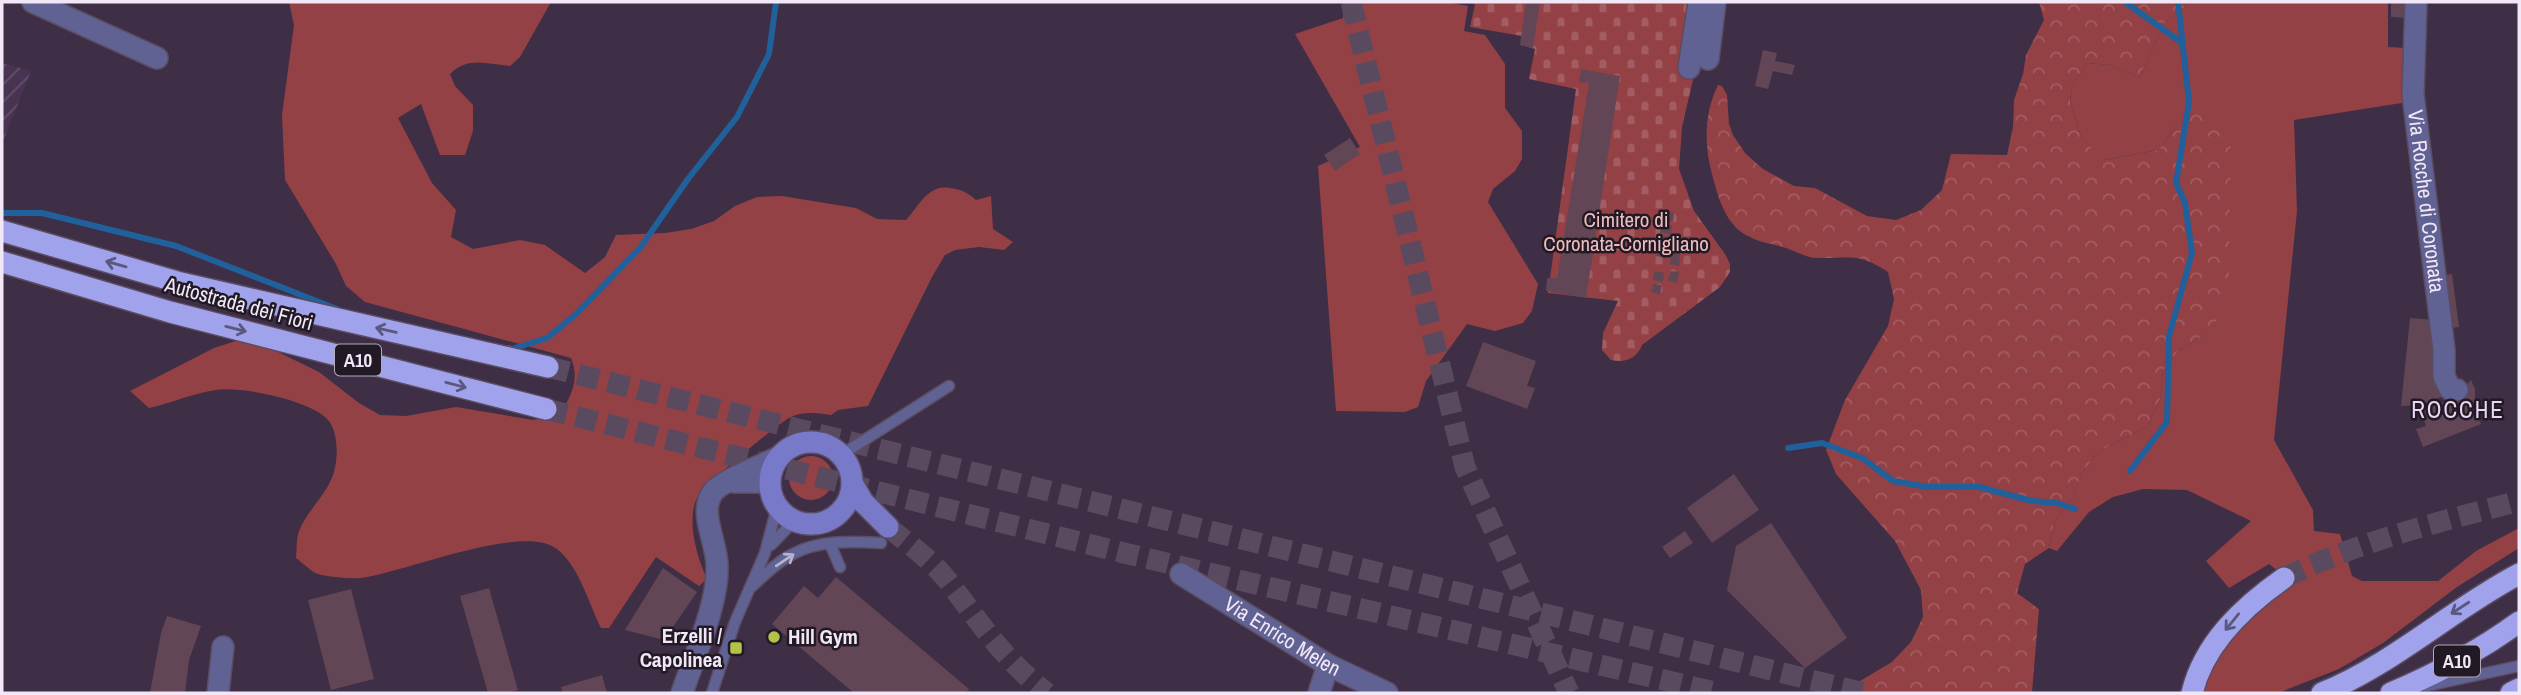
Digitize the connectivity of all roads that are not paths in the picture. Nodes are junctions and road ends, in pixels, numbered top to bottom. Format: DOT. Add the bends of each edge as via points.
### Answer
graph roads {
  1 [pos="33,2"];
  2 [pos="1699,2"];
  3 [pos="1715,2"];
  4 [pos="2417,2"];
  5 [pos="157,58"];
  6 [pos="2,231"];
  7 [pos="2,262"];
  8 [pos="548,367"];
  9 [pos="949,386"];
  10 [pos="2457,390"];
  11 [pos="546,408"];
  12 [pos="841,455"];
  13 [pos="779,457"];
  14 [pos="728,482"];
  15 [pos="769,482"];
  16 [pos="852,484"];
  17 [pos="786,514"];
  18 [pos="836,515"];
  19 [pos="881,543"];
  20 [pos="830,544"];
  21 [pos="765,552"];
  22 [pos="840,567"];
  23 [pos="1181,574"];
  24 [pos="2519,574"];
  25 [pos="2284,578"];
  26 [pos="747,591"];
  27 [pos="2519,622"];
  28 [pos="2491,642"];
  29 [pos="223,647"];
  30 [pos="1328,665"];
  31 [pos="2519,666"];
  32 [pos="2452,679"];
  33 [pos="2193,689"];
  34 [pos="2519,689"];
  35 [pos="218,693"];
  36 [pos="682,693"];
  37 [pos="712,693"];
  38 [pos="1319,693"];
  39 [pos="1387,693"];
  40 [pos="2322,693"];
  41 [pos="2393,693"];
  42 [pos="2437,693"];
  43 [pos="2511,693"];
  1 -- 5 [label="street"];
  2 -- 3 [label="street" via="1698,64"];
  4 -- 10 [label="street, Via Rocche di Coronata" via="2413,94 2444,376 2450,389"];
  8 -- 6 [label="highway, Autostrada dei Fiori / A10, one-way" via="181,283"];
  7 -- 11 [label="highway, Autostrada dei Fiori / A10, one-way" via="170,312"];
  9 -- 12 [label="lane"];
  12 -- 13 [label="street" via="810,442 793,446"];
  12 -- 16 [label="street"];
  13 -- 14 [label="street"];
  13 -- 15 [label="street"];
  14 -- 15 [label="street"];
  14 -- 36 [label="street" via="714,491 709,501 717,582"];
  15 -- 17 [label="street"];
  16 -- 18 [label="street" via="848,500"];
  16 -- 18 [label="street" via="888,527"];
  17 -- 18 [label="street" via="818,523"];
  17 -- 21 [label="lane"];
  17 -- 21 [label="lane" via="780,533"];
  19 -- 20 [label="lane"];
  20 -- 22 [label="lane"];
  26 -- 20 [label="lane, one-way" via="794,553"];
  21 -- 26 [label="lane"];
  23 -- 30 [label="street, Via Enrico Melen"];
  24 -- 40 [label="highway, one-way" via="2379,663"];
  25 -- 33 [label="highway, one-way" via="2238,614 2215,644"];
  26 -- 37 [label="lane"];
  27 -- 28 [label="highway, A10"];
  28 -- 32 [label="lane"];
  28 -- 41 [label="highway, A10"];
  29 -- 35 [label="street"];
  30 -- 38 [label="street"];
  30 -- 39 [label="street, Via Enrico Melen"];
  31 -- 32 [label="lane"];
  32 -- 41 [label="lane"];
  32 -- 42 [label="lane"];
  34 -- 43 [label="highway"];
}
